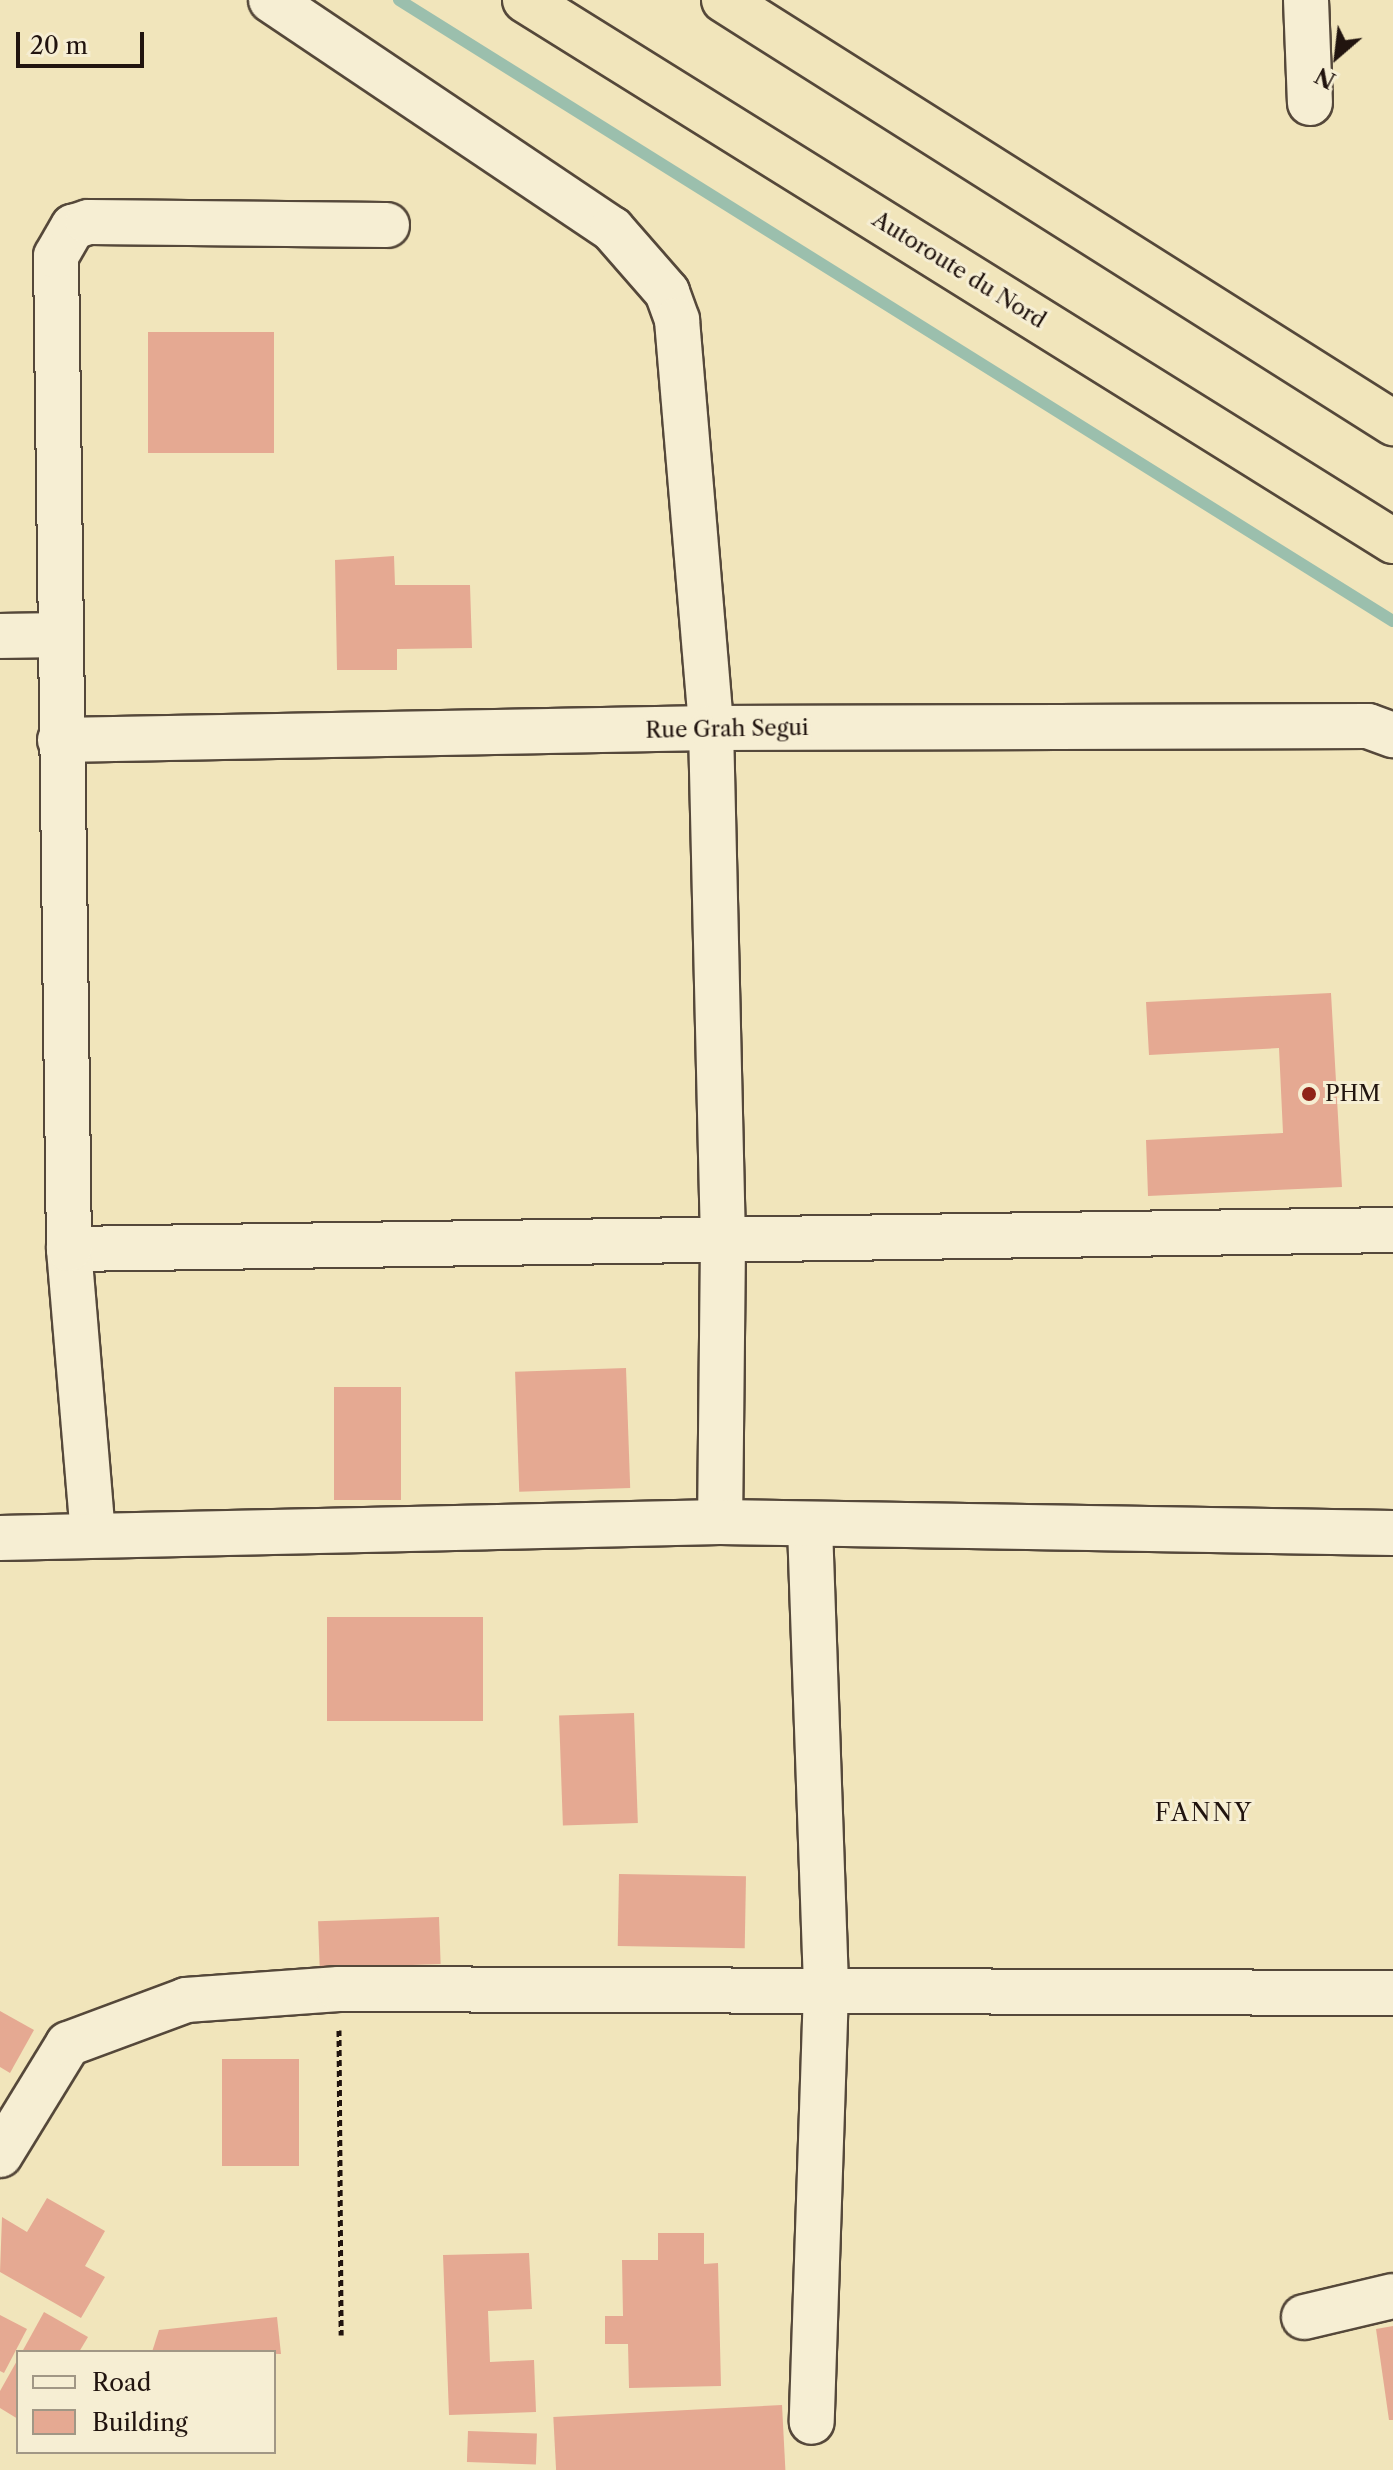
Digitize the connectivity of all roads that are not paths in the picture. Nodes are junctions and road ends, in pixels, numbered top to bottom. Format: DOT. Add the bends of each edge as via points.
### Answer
graph roads {
  1 [pos="271,0"];
  2 [pos="525,0"];
  3 [pos="724,0"];
  4 [pos="1306,0"];
  5 [pos="1310,103"];
  6 [pos="387,225"];
  7 [pos="1393,423"];
  8 [pos="1393,541"];
  9 [pos="56,635"];
  10 [pos="0,636"];
  11 [pos="711,728"];
  12 [pos="1393,735"];
  13 [pos="60,740"];
  14 [pos="1393,1230"];
  15 [pos="723,1242"];
  16 [pos="69,1249"];
  17 [pos="720,1522"];
  18 [pos="810,1527"];
  19 [pos="1393,1533"];
  20 [pos="93,1535"];
  21 [pos="0,1538"];
  22 [pos="826,1990"];
  23 [pos="1393,1993"];
  24 [pos="0,2155"];
  25 [pos="1393,2296"];
  26 [pos="1304,2317"];
  27 [pos="812,2422"];
  1 -- 11 [label="street" via="568,196 612,229 667,292 677,320"];
  2 -- 8 [label="highway, Autoroute du Nord"];
  3 -- 7 [label="highway"];
  4 -- 5 [label="street"];
  6 -- 9 [label="street" via="137,218 88,222 65,236 52,280"];
  9 -- 10 [label="street"];
  9 -- 13 [label="street"];
  11 -- 12 [label="street, Rue Grah Segui" via="1368,726"];
  11 -- 13 [label="street, Rue Grah Segui"];
  11 -- 15 [label="street"];
  13 -- 16 [label="street"];
  14 -- 15 [label="street"];
  15 -- 16 [label="street"];
  15 -- 17 [label="street"];
  16 -- 20 [label="street"];
  17 -- 18 [label="street"];
  17 -- 20 [label="street"];
  18 -- 19 [label="street"];
  18 -- 22 [label="street"];
  20 -- 21 [label="street"];
  22 -- 23 [label="street"];
  22 -- 24 [label="street" via="339,1989 186,2000 68,2044"];
  22 -- 27 [label="street"];
  25 -- 26 [label="street"];
}
